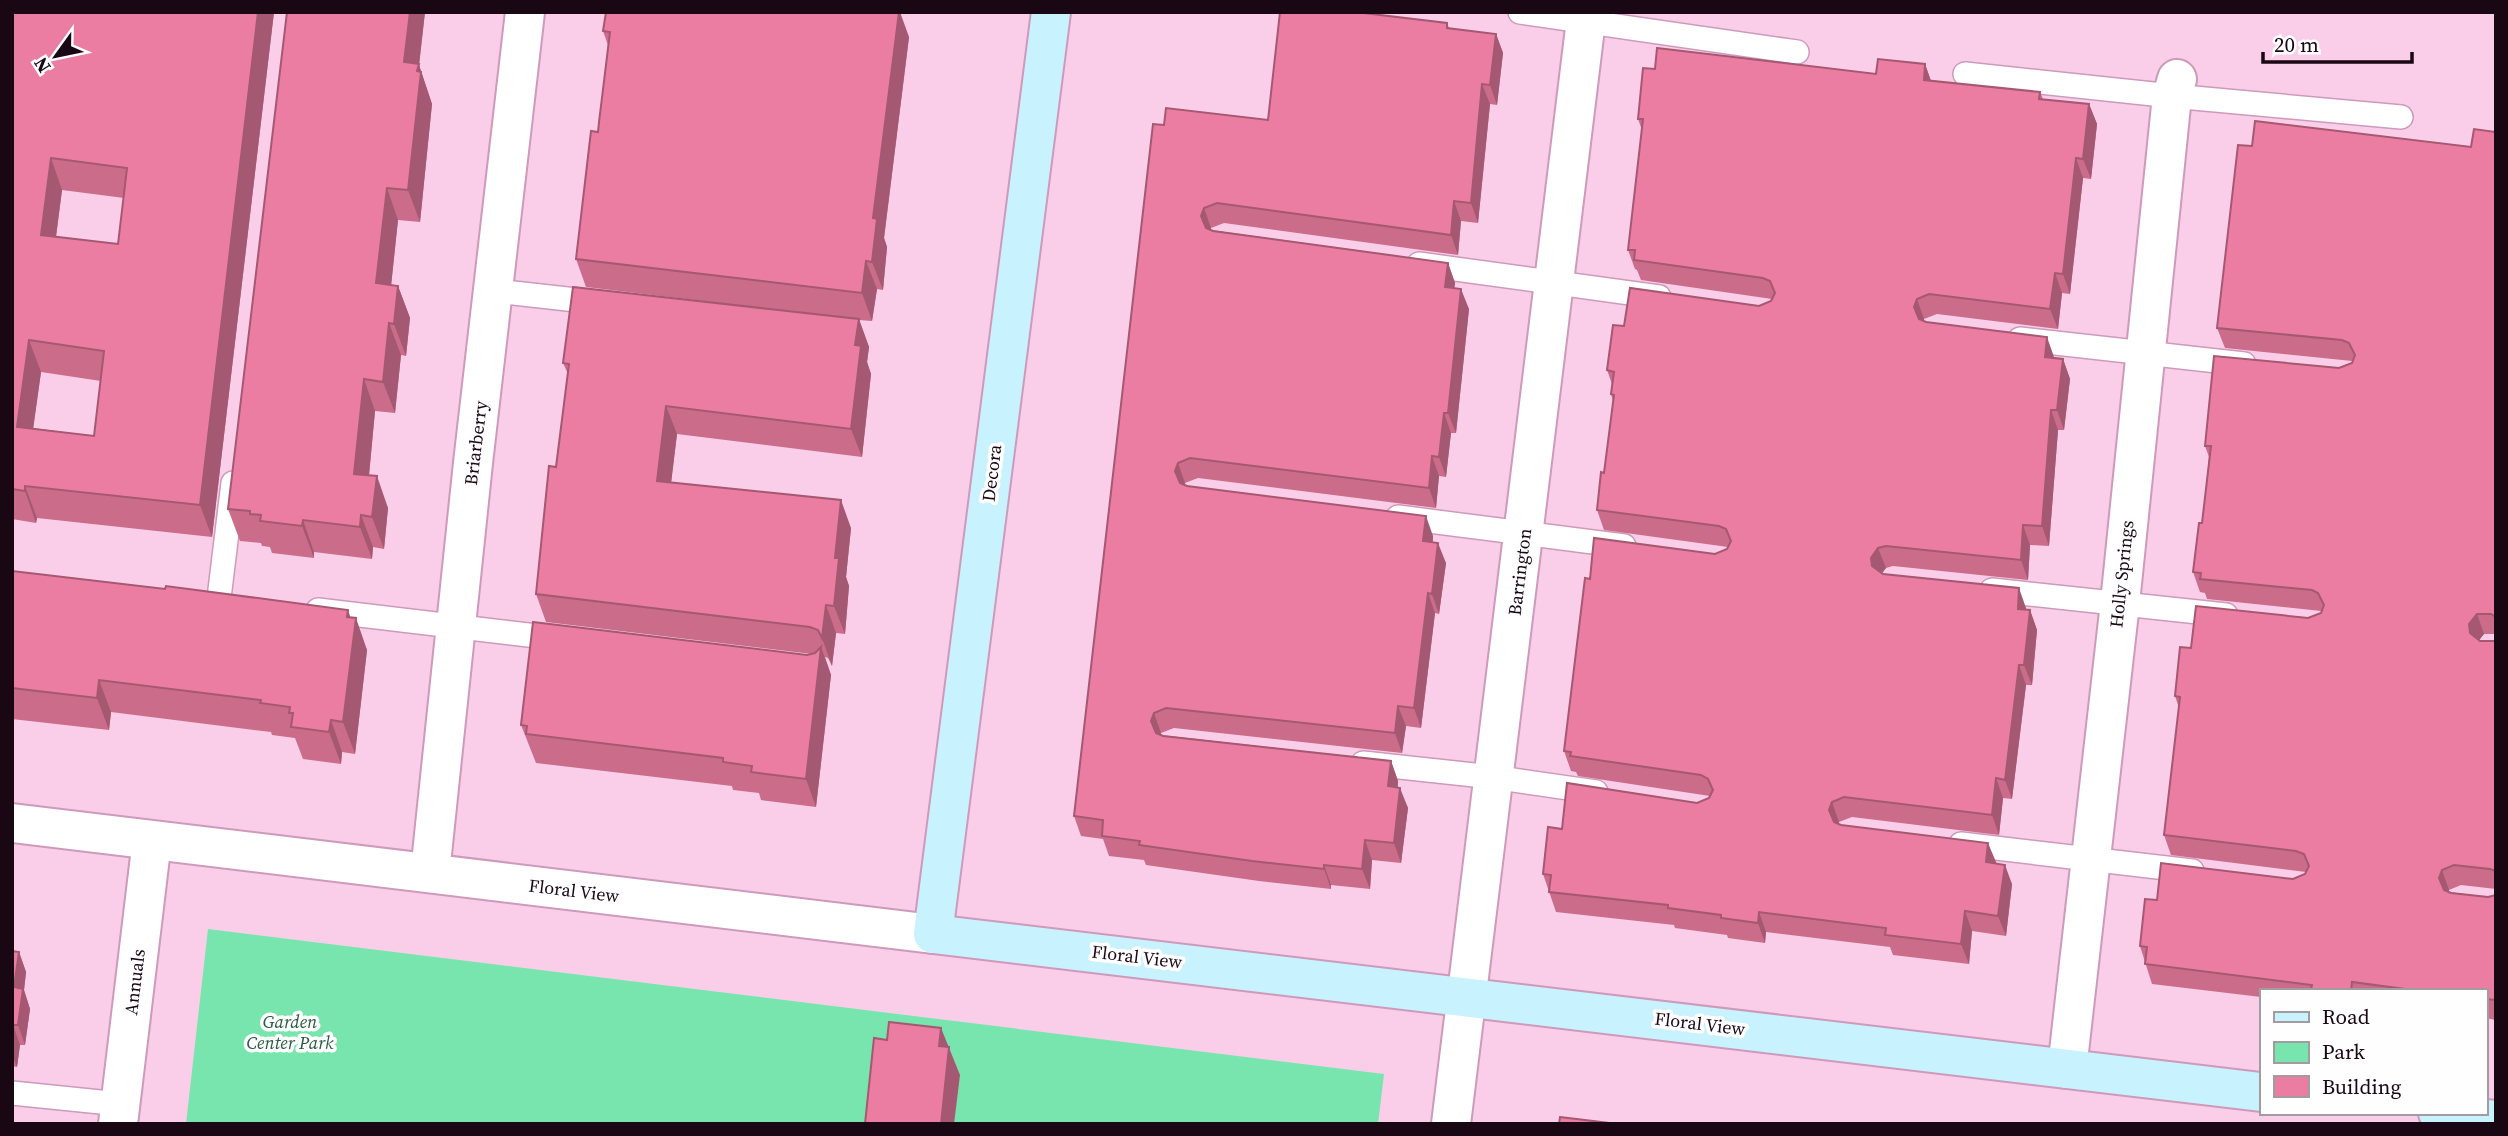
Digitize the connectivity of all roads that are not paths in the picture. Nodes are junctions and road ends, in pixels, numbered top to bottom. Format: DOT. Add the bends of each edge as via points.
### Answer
graph roads {
  1 [pos="525,12"];
  2 [pos="1051,12"];
  3 [pos="1520,12"];
  4 [pos="1586,20"];
  5 [pos="1797,52"];
  6 [pos="1965,74"];
  7 [pos="2174,88"];
  8 [pos="2401,117"];
  9 [pos="1395,261"];
  10 [pos="1556,283"];
  11 [pos="495,291"];
  12 [pos="1675,299"];
  13 [pos="619,305"];
  14 [pos="2000,336"];
  15 [pos="2144,354"];
  16 [pos="2266,366"];
  17 [pos="235,461"];
  18 [pos="1374,514"];
  19 [pos="1525,533"];
  20 [pos="1644,549"];
  21 [pos="1972,588"];
  22 [pos="193,594"];
  23 [pos="219,598"];
  24 [pos="246,601"];
  25 [pos="2120,603"];
  26 [pos="299,607"];
  27 [pos="2251,617"];
  28 [pos="457,627"];
  29 [pos="578,641"];
  30 [pos="1346,761"];
  31 [pos="1493,777"];
  32 [pos="1613,795"];
  33 [pos="12,824"];
  34 [pos="152,840"];
  35 [pos="1943,842"];
  36 [pos="2090,859"];
  37 [pos="430,873"];
  38 [pos="2210,874"];
  39 [pos="933,934"];
  40 [pos="1467,996"];
  41 [pos="2067,1069"];
  42 [pos="2260,1092"];
  43 [pos="12,1093"];
  44 [pos="119,1114"];
  45 [pos="2455,1115"];
  46 [pos="2496,1120"];
  47 [pos="1451,1124"];
  1 -- 11 [label="street, Briarberry"];
  2 -- 39 [label="street, Decora"];
  3 -- 4 [label="lane"];
  4 -- 5 [label="lane"];
  4 -- 10 [label="street, Barrington"];
  6 -- 7 [label="lane"];
  7 -- 8 [label="lane"];
  7 -- 15 [label="street, Holly Springs"];
  9 -- 10 [label="lane"];
  10 -- 12 [label="lane"];
  10 -- 19 [label="street, Barrington"];
  11 -- 13 [label="lane"];
  11 -- 28 [label="street, Briarberry"];
  14 -- 15 [label="lane"];
  15 -- 16 [label="lane"];
  15 -- 25 [label="street, Holly Springs"];
  17 -- 23 [label="lane"];
  18 -- 19 [label="lane"];
  19 -- 20 [label="lane"];
  19 -- 31 [label="street, Barrington"];
  21 -- 25 [label="lane"];
  22 -- 23 [label="lane"];
  23 -- 24 [label="lane"];
  25 -- 27 [label="lane"];
  25 -- 36 [label="street, Holly Springs"];
  26 -- 28 [label="lane"];
  28 -- 29 [label="lane"];
  28 -- 37 [label="street, Briarberry"];
  30 -- 31 [label="lane"];
  31 -- 32 [label="lane"];
  31 -- 40 [label="street, Barrington"];
  33 -- 34 [label="street, Floral View"];
  34 -- 37 [label="street, Floral View"];
  34 -- 44 [label="street, Annuals"];
  35 -- 36 [label="lane"];
  36 -- 38 [label="lane"];
  36 -- 41 [label="street, Holly Springs"];
  37 -- 39 [label="street, Floral View"];
  39 -- 40 [label="street, Floral View"];
  40 -- 41 [label="street, Floral View"];
  40 -- 47 [label="street, Barrington"];
  41 -- 42 [label="street, Floral View"];
  43 -- 44 [label="lane"];
  45 -- 46 [label="street"];
}
